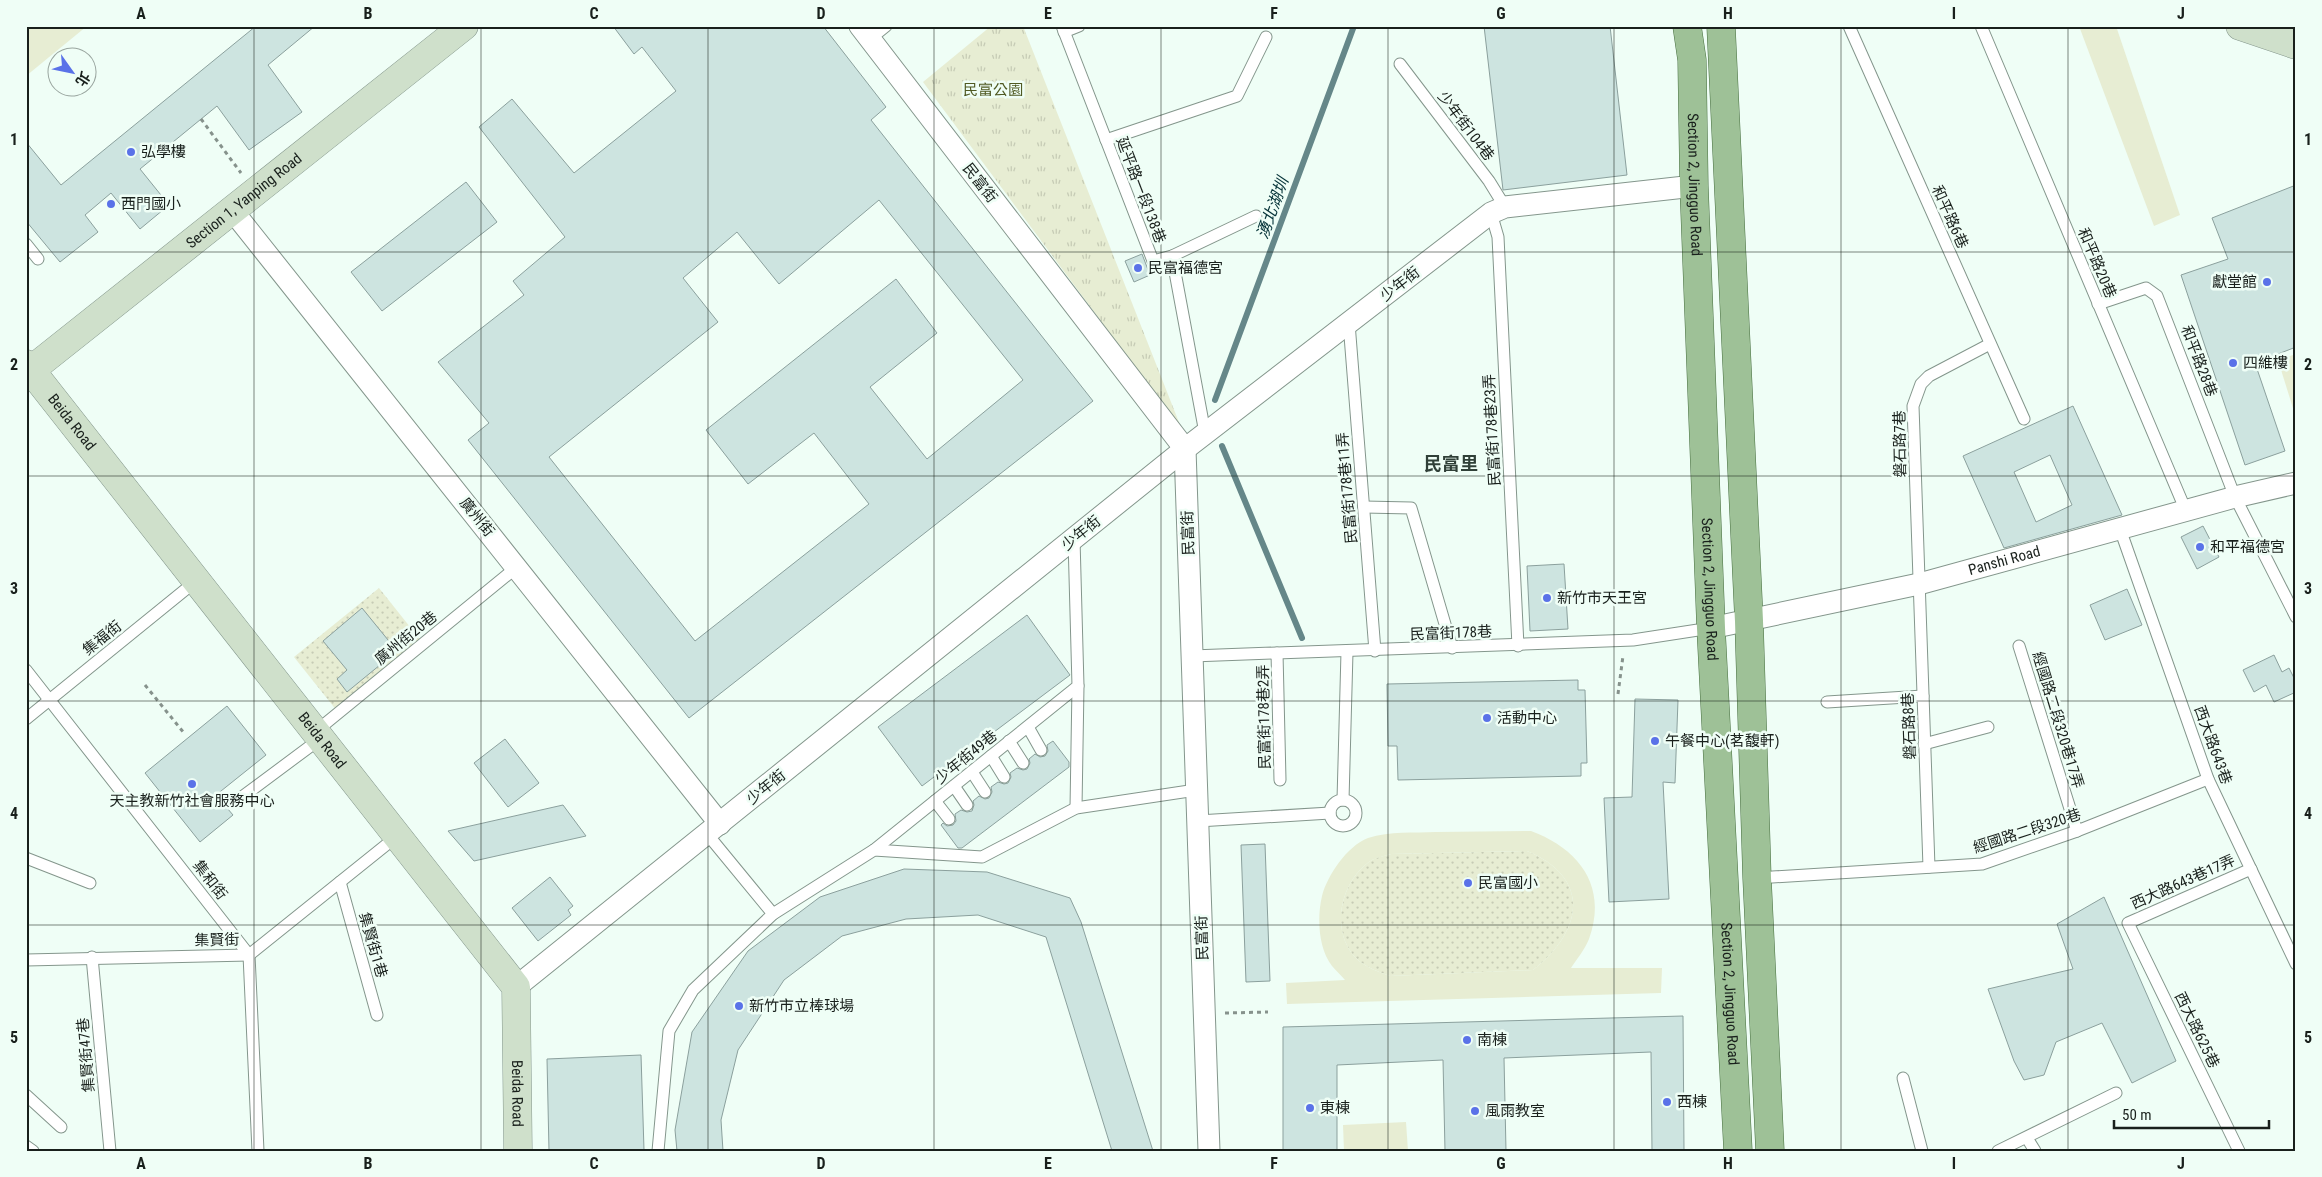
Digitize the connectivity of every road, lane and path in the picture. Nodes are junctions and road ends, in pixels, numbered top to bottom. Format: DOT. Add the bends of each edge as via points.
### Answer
graph roads {
  1 [pos="464,26"];
  2 [pos="1079,26"];
  3 [pos="1686,26"];
  4 [pos="1721,26"];
  5 [pos="1848,26"];
  6 [pos="1981,26"];
  7 [pos="2240,26"];
  8 [pos="1063,29"];
  9 [pos="872,31"];
  10 [pos="1266,38"];
  11 [pos="2296,45"];
  12 [pos="1400,64"];
  13 [pos="201,120"];
  14 [pos="1106,140"];
  15 [pos="1694,186"];
  16 [pos="254,192"];
  17 [pos="232,210"];
  18 [pos="1498,210"];
  19 [pos="1256,216"];
  20 [pos="26,244"];
  21 [pos="1172,256"];
  22 [pos="38,259"];
  23 [pos="2098,304"];
  24 [pos="1349,323"];
  25 [pos="1990,344"];
  26 [pos="27,370"];
  27 [pos="2024,419"];
  28 [pos="1205,433"];
  29 [pos="1185,449"];
  30 [pos="2296,483"];
  31 [pos="2235,497"];
  32 [pos="1364,507"];
  33 [pos="2186,510"];
  34 [pos="2120,529"];
  35 [pos="1074,539"];
  36 [pos="517,567"];
  37 [pos="196,581"];
  38 [pos="1919,584"];
  39 [pos="2296,617"];
  40 [pos="1749,621"];
  41 [pos="1711,628"];
  42 [pos="1624,641"];
  43 [pos="1518,646"];
  44 [pos="2019,646"];
  45 [pos="1452,648"];
  46 [pos="1375,650"];
  47 [pos="1347,652"];
  48 [pos="1277,653"];
  49 [pos="1192,656"];
  50 [pos="26,670"];
  51 [pos="145,685"];
  52 [pos="1078,686"];
  53 [pos="1618,694"];
  54 [pos="1923,696"];
  55 [pos="50,700"];
  56 [pos="1827,702"];
  57 [pos="26,719"];
  58 [pos="1028,727"];
  59 [pos="1988,727"];
  60 [pos="184,733"];
  61 [pos="317,736"];
  62 [pos="1010,741"];
  63 [pos="1924,744"];
  64 [pos="1041,750"];
  65 [pos="991,756"];
  66 [pos="1023,763"];
  67 [pos="972,772"];
  68 [pos="1004,778"];
  69 [pos="2208,779"];
  70 [pos="1280,780"];
  71 [pos="954,786"];
  72 [pos="1196,790"];
  73 [pos="985,792"];
  74 [pos="242,798"];
  75 [pos="1343,800"];
  76 [pos="935,801"];
  77 [pos="967,805"];
  78 [pos="1076,808"];
  79 [pos="1330,813"];
  80 [pos="949,819"];
  81 [pos="1198,821"];
  82 [pos="714,830"];
  83 [pos="2077,831"];
  84 [pos="396,837"];
  85 [pos="874,850"];
  86 [pos="26,858"];
  87 [pos="1929,867"];
  88 [pos="2251,869"];
  89 [pos="1757,878"];
  90 [pos="340,882"];
  91 [pos="90,883"];
  92 [pos="773,914"];
  93 [pos="2128,923"];
  94 [pos="249,955"];
  95 [pos="92,957"];
  96 [pos="26,960"];
  97 [pos="2296,964"];
  98 [pos="516,987"];
  99 [pos="1268,1012"];
  100 [pos="377,1015"];
  101 [pos="1204,1015"];
  102 [pos="1903,1078"];
  103 [pos="2116,1093"];
  104 [pos="26,1096"];
  105 [pos="61,1128"];
  106 [pos="2027,1138"];
  107 [pos="26,1146"];
  108 [pos="33,1151"];
  109 [pos="110,1151"];
  110 [pos="258,1151"];
  111 [pos="518,1151"];
  112 [pos="658,1151"];
  113 [pos="1209,1151"];
  114 [pos="1738,1151"];
  115 [pos="1770,1151"];
  116 [pos="1922,1151"];
  117 [pos="1998,1151"];
  118 [pos="2035,1151"];
  119 [pos="2240,1151"];
  1 -- 16 [label="street, Section 1, Yanping Road"];
  2 -- 8 [label="lane"];
  3 -- 15 [label="main road, Section 2, Jingguo Road" via="1692,60"];
  4 -- 40 [label="main road"];
  5 -- 25 [label="lane, 和平路6巷"];
  6 -- 23 [label="lane, 和平路20巷"];
  7 -- 11 [label="street"];
  8 -- 14 [label="lane, 延平路一段138巷"];
  9 -- 29 [label="street, 民富街"];
  10 -- 14 [label="lane" via="1237,96"];
  12 -- 18 [label="lane, 少年街104巷" via="1489,181"];
  13 -- 16 [label="path"];
  14 -- 21 [label="lane, 延平路一段138巷" via="1154,261"];
  15 -- 18 [label="street"];
  15 -- 41 [label="main road, Section 2, Jingguo Road"];
  16 -- 17 [label="street, Section 1, Yanping Road"];
  17 -- 26 [label="street, Section 1, Yanping Road"];
  17 -- 36 [label="street, 廣州街"];
  18 -- 24 [label="street, 少年街"];
  18 -- 43 [label="lane, 民富街178巷23弄"];
  19 -- 21 [label="lane"];
  20 -- 22 [label="lane"];
  21 -- 28 [label="lane, 延平路一段138巷"];
  23 -- 31 [label="lane, 和平路28巷" via="2146,288 2157,296"];
  23 -- 33 [label="lane, 和平路20巷"];
  24 -- 28 [label="street, 少年街"];
  24 -- 32 [label="lane, 民富街178巷11弄"];
  25 -- 27 [label="lane, 和平路6巷"];
  25 -- 38 [label="lane, 磐石路7巷" via="1929,376 1921,384 1913,406"];
  26 -- 37 [label="street, Beida Road"];
  28 -- 29 [label="street, 少年街"];
  29 -- 35 [label="street, 少年街"];
  29 -- 49 [label="street, 民富街"];
  30 -- 31 [label="street, Panshi Road"];
  31 -- 33 [label="street, Panshi Road"];
  31 -- 39 [label="lane"];
  32 -- 45 [label="lane" via="1411,508"];
  32 -- 46 [label="lane, 民富街178巷11弄"];
  33 -- 34 [label="street, Panshi Road"];
  34 -- 38 [label="street, Panshi Road"];
  34 -- 69 [label="lane, 西大路643巷"];
  35 -- 52 [label="lane"];
  35 -- 82 [label="street, 少年街"];
  36 -- 61 [label="lane, 廣州街20巷"];
  36 -- 82 [label="street, 廣州街"];
  37 -- 55 [label="lane, 集福街"];
  37 -- 61 [label="street, Beida Road"];
  38 -- 40 [label="street, Panshi Road"];
  38 -- 54 [label="lane, 磐石路8巷"];
  40 -- 41 [label="street, Panshi Road"];
  40 -- 89 [label="main road"];
  41 -- 42 [label="lane, 民富街178巷"];
  41 -- 114 [label="main road, Section 2, Jingguo Road"];
  42 -- 43 [label="lane, 民富街178巷"];
  42 -- 53 [label="path"];
  43 -- 45 [label="lane, 民富街178巷"];
  44 -- 83 [label="lane, 經國路二段320巷17弄"];
  45 -- 46 [label="lane, 民富街178巷"];
  46 -- 47 [label="lane, 民富街178巷"];
  47 -- 48 [label="lane, 民富街178巷"];
  47 -- 75 [label="lane"];
  48 -- 49 [label="lane, 民富街178巷"];
  48 -- 70 [label="lane, 民富街178巷2弄"];
  49 -- 72 [label="street, 民富街"];
  50 -- 55 [label="lane, 集和街"];
  51 -- 60 [label="path"];
  52 -- 58 [label="lane, 少年街49巷"];
  52 -- 78 [label="lane"];
  54 -- 56 [label="lane"];
  54 -- 63 [label="lane, 磐石路8巷"];
  55 -- 57 [label="lane, 集福街"];
  55 -- 94 [label="lane, 集和街"];
  58 -- 62 [label="lane, 少年街49巷"];
  58 -- 64 [label="lane"];
  59 -- 63 [label="lane"];
  61 -- 74 [label="lane, 廣州街20巷"];
  61 -- 84 [label="street, Beida Road"];
  62 -- 65 [label="lane, 少年街49巷"];
  62 -- 66 [label="lane"];
  63 -- 87 [label="lane, 磐石路8巷"];
  65 -- 67 [label="lane, 少年街49巷"];
  65 -- 68 [label="lane"];
  67 -- 71 [label="lane, 少年街49巷"];
  67 -- 73 [label="lane"];
  69 -- 83 [label="lane, 經國路二段320巷"];
  69 -- 88 [label="lane, 西大路643巷"];
  71 -- 76 [label="lane, 少年街49巷"];
  71 -- 77 [label="lane"];
  72 -- 78 [label="lane"];
  72 -- 81 [label="street, 民富街"];
  75 -- 79 [label="lane" via="1335,803"];
  75 -- 79 [label="lane" via="1354,806 1355,815 1351,823 1338,825"];
  76 -- 80 [label="lane"];
  76 -- 85 [label="lane, 少年街49巷"];
  78 -- 85 [label="lane" via="982,857"];
  79 -- 81 [label="lane"];
  81 -- 101 [label="street, 民富街"];
  82 -- 92 [label="lane"];
  82 -- 98 [label="street, 少年街"];
  83 -- 87 [label="lane, 經國路二段320巷" via="1982,864"];
  84 -- 90 [label="lane, 集賢街"];
  84 -- 98 [label="street, Beida Road"];
  85 -- 92 [label="lane, 少年街49巷"];
  86 -- 91 [label="lane"];
  87 -- 89 [label="lane, 經國路二段320巷"];
  88 -- 93 [label="lane, 西大路643巷17弄"];
  88 -- 97 [label="lane, 西大路643巷"];
  89 -- 115 [label="main road"];
  90 -- 94 [label="lane, 集賢街"];
  90 -- 100 [label="lane, 集賢街1巷"];
  92 -- 112 [label="lane, 少年街49巷" via="693,990 670,1031"];
  93 -- 119 [label="lane, 西大路625巷"];
  94 -- 95 [label="lane, 集賢街"];
  94 -- 110 [label="lane"];
  95 -- 96 [label="lane, 集賢街"];
  95 -- 109 [label="lane, 集賢街47巷"];
  98 -- 111 [label="street, Beida Road"];
  99 -- 101 [label="path"];
  101 -- 113 [label="street, 民富街"];
  102 -- 116 [label="lane"];
  103 -- 106 [label="lane"];
  104 -- 105 [label="lane"];
  106 -- 117 [label="lane"];
  106 -- 118 [label="lane"];
  107 -- 108 [label="lane"];
}
